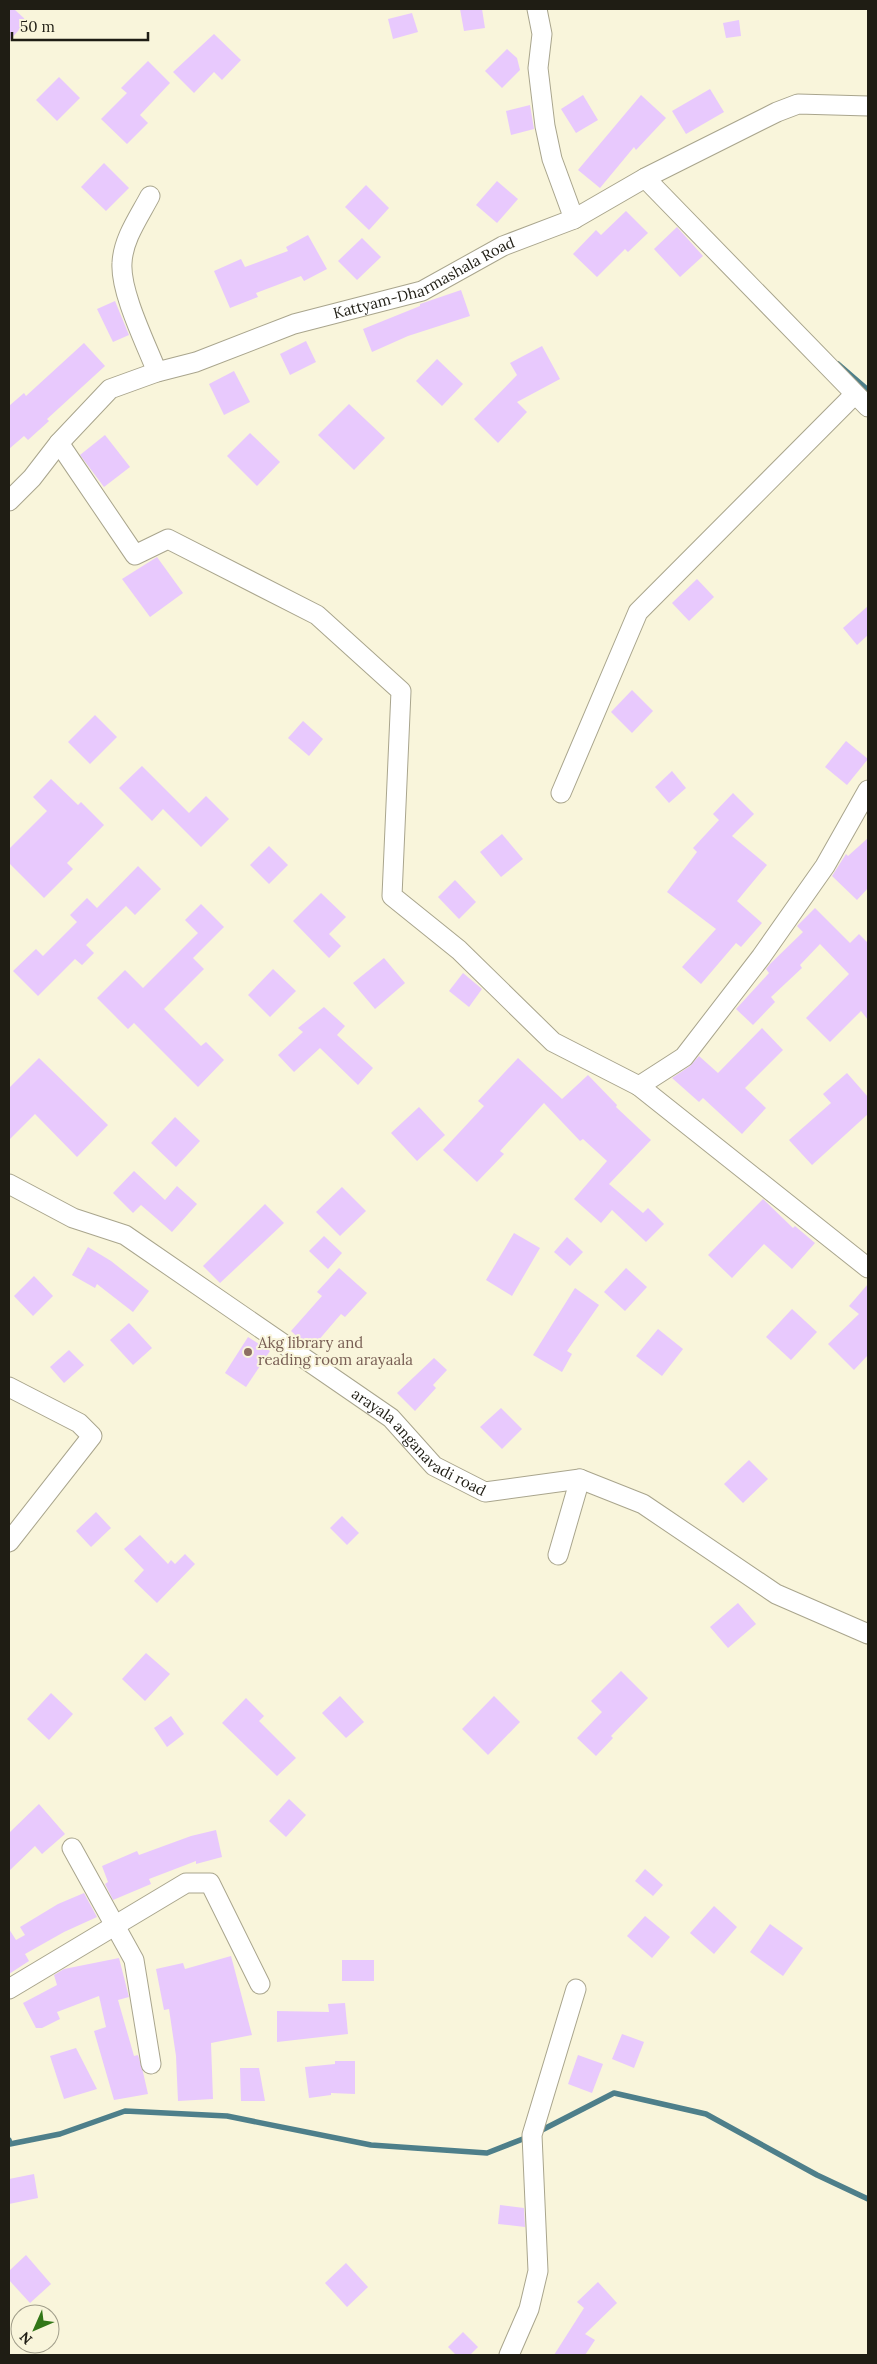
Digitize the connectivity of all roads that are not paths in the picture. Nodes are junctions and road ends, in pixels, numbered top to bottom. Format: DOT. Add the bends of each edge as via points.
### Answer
graph roads {
  1 [pos="537,9"];
  2 [pos="868,106"];
  3 [pos="645,178"];
  4 [pos="150,196"];
  5 [pos="574,219"];
  6 [pos="157,372"];
  7 [pos="861,402"];
  8 [pos="59,443"];
  9 [pos="9,501"];
  10 [pos="868,790"];
  11 [pos="561,793"];
  12 [pos="639,1086"];
  13 [pos="9,1184"];
  14 [pos="868,1268"];
  15 [pos="9,1387"];
  16 [pos="580,1479"];
  17 [pos="9,1542"];
  18 [pos="558,1555"];
  19 [pos="868,1634"];
  20 [pos="72,1848"];
  21 [pos="114,1925"];
  22 [pos="260,1984"];
  23 [pos="576,1989"];
  24 [pos="9,1990"];
  25 [pos="151,2064"];
  26 [pos="509,2355"];
  1 -- 5 [label="street" via="542,34 538,68 545,126 552,159"];
  2 -- 3 [label="street, Kattyam-Dharmashala Road" via="798,104"];
  3 -- 5 [label="street, Kattyam-Dharmashala Road"];
  3 -- 7 [label="street"];
  4 -- 6 [label="street" via="127,239 122,262 123,281"];
  5 -- 6 [label="street, Kattyam-Dharmashala Road" via="503,246 422,290 294,324 196,362"];
  6 -- 8 [label="street, Kattyam-Dharmashala Road" via="110,389"];
  7 -- 11 [label="street" via="638,612"];
  8 -- 9 [label="street, Kattyam-Dharmashala Road"];
  8 -- 12 [label="street" via="135,555 168,539 210,559 317,615 401,691 392,896 459,950 553,1042"];
  10 -- 12 [label="street" via="826,866 726,1003 684,1057"];
  12 -- 14 [label="street"];
  13 -- 16 [label="street, arayala anganavadi road" via="86,1223 126,1235 391,1418 434,1466 485,1492"];
  15 -- 17 [label="street" via="79,1423 92,1436"];
  16 -- 18 [label="street"];
  16 -- 19 [label="street, arayala anganavadi road" via="643,1504 776,1594"];
  20 -- 21 [label="street"];
  21 -- 22 [label="street" via="186,1883 210,1883"];
  21 -- 24 [label="street"];
  21 -- 25 [label="street" via="134,1960"];
  23 -- 26 [label="street" via="532,2135 538,2271 529,2309"];
}
